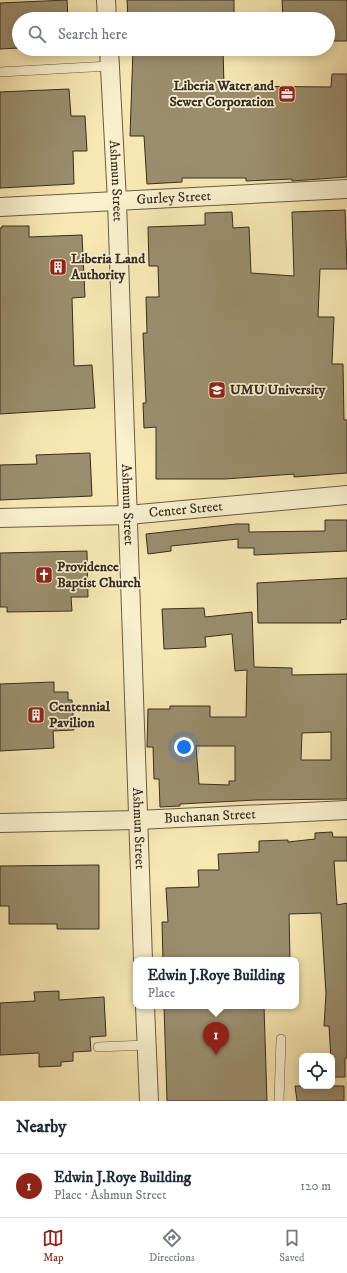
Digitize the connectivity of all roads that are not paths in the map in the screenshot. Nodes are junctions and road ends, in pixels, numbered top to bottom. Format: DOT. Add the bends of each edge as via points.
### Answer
graph roads {
  1 [pos="106,0"];
  2 [pos="107,12"];
  3 [pos="109,57"];
  4 [pos="0,72"];
  5 [pos="347,189"];
  6 [pos="117,201"];
  7 [pos="0,207"];
  8 [pos="347,495"];
  9 [pos="128,515"];
  10 [pos="0,518"];
  11 [pos="347,810"];
  12 [pos="138,820"];
  13 [pos="0,824"];
  14 [pos="143,957"];
  15 [pos="145,1009"];
  16 [pos="281,1039"];
  17 [pos="146,1045"];
  18 [pos="98,1047"];
  19 [pos="149,1101"];
  20 [pos="279,1101"];
  1 -- 2 [label="street"];
  3 -- 4 [label="lane"];
  3 -- 6 [label="street, Ashmun Street"];
  5 -- 6 [label="street, Gurley Street"];
  6 -- 7 [label="street, Gurley Street"];
  6 -- 9 [label="street, Ashmun Street"];
  8 -- 9 [label="street, Center Street"];
  9 -- 10 [label="street, Center Street"];
  9 -- 12 [label="street, Ashmun Street"];
  11 -- 12 [label="street, Buchanan Street"];
  12 -- 13 [label="street, Buchanan Street"];
  12 -- 14 [label="street, Ashmun Street"];
  15 -- 17 [label="street"];
  16 -- 20 [label="lane"];
  17 -- 18 [label="lane"];
  17 -- 19 [label="street"];
}
